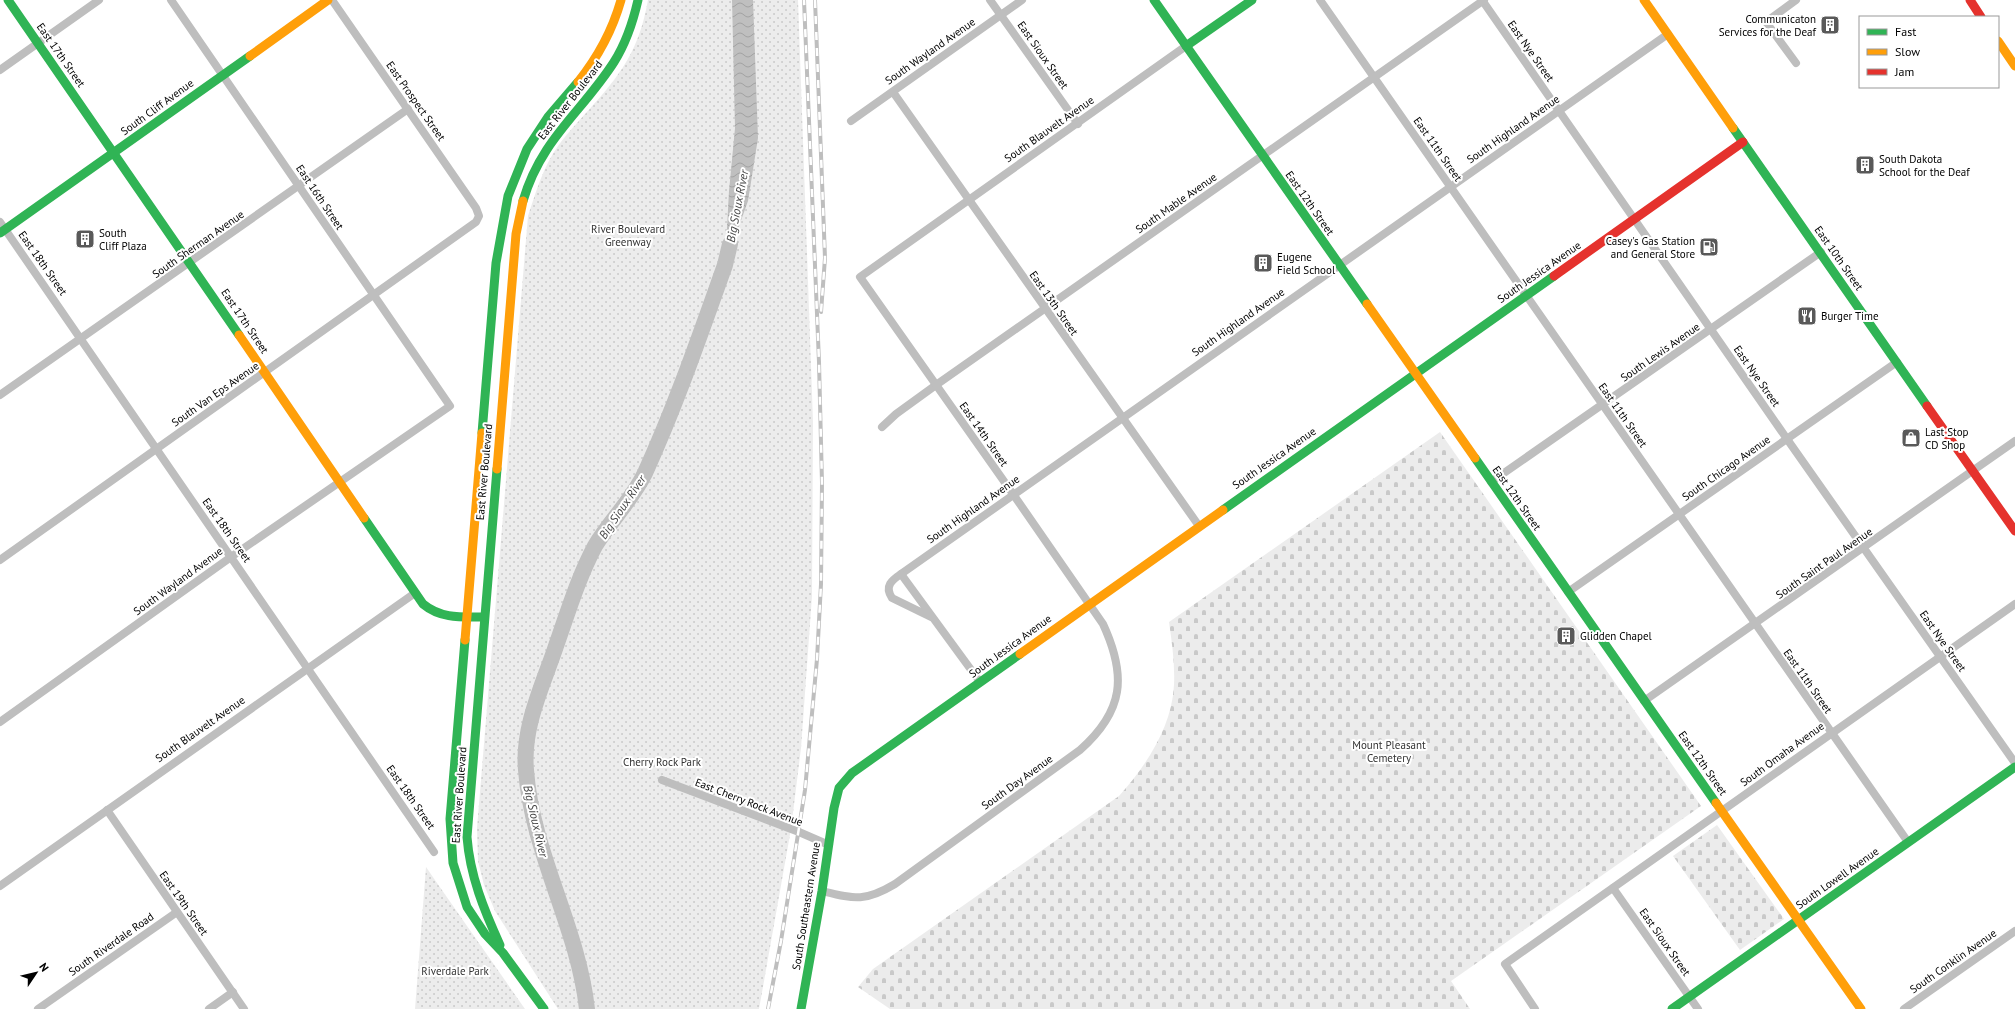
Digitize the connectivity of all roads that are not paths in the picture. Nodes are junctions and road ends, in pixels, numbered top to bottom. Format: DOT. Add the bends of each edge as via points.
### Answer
graph roads {
  1 [pos="8,0"];
  2 [pos="99,0"];
  3 [pos="171,0"];
  4 [pos="328,0"];
  5 [pos="332,0"];
  6 [pos="621,0"];
  7 [pos="638,0"];
  8 [pos="990,0"];
  9 [pos="1022,0"];
  10 [pos="1154,0"];
  11 [pos="1252,0"];
  12 [pos="1320,0"];
  13 [pos="1483,0"];
  14 [pos="1644,0"];
  15 [pos="1796,0"];
  16 [pos="1970,0"];
  17 [pos="1001,15"];
  18 [pos="1980,16"];
  19 [pos="1668,34"];
  20 [pos="1999,42"];
  21 [pos="38,44"];
  22 [pos="1186,46"];
  23 [pos="1796,63"];
  24 [pos="2015,66"];
  25 [pos="0,70"];
  26 [pos="222,75"];
  27 [pos="1374,77"];
  28 [pos="892,92"];
  29 [pos="408,109"];
  30 [pos="1559,110"];
  31 [pos="851,120"];
  32 [pos="1078,124"];
  33 [pos="1743,142"];
  34 [pos="114,152"];
  35 [pos="1263,156"];
  36 [pos="299,186"];
  37 [pos="1450,186"];
  38 [pos="969,200"];
  39 [pos="479,216"];
  40 [pos="1635,219"];
  41 [pos="2,228"];
  42 [pos="1821,252"];
  43 [pos="190,263"];
  44 [pos="1339,264"];
  45 [pos="860,277"];
  46 [pos="1526,295"];
  47 [pos="374,296"];
  48 [pos="1045,310"];
  49 [pos="1711,330"];
  50 [pos="82,339"];
  51 [pos="1897,362"];
  52 [pos="265,372"];
  53 [pos="1416,372"];
  54 [pos="936,385"];
  55 [pos="0,395"];
  56 [pos="1602,405"];
  57 [pos="450,406"];
  58 [pos="1123,418"];
  59 [pos="882,427"];
  60 [pos="1787,439"];
  61 [pos="2015,441"];
  62 [pos="156,449"];
  63 [pos="1973,471"];
  64 [pos="339,482"];
  65 [pos="1491,482"];
  66 [pos="1014,494"];
  67 [pos="1678,515"];
  68 [pos="1199,526"];
  69 [pos="2015,531"];
  70 [pos="1864,548"];
  71 [pos="231,557"];
  72 [pos="0,560"];
  73 [pos="901,574"];
  74 [pos="1568,592"];
  75 [pos="415,593"];
  76 [pos="1089,604"];
  77 [pos="2015,604"];
  78 [pos="466,617"];
  79 [pos="484,617"];
  80 [pos="933,618"];
  81 [pos="1754,624"];
  82 [pos="1940,656"];
  83 [pos="307,668"];
  84 [pos="980,682"];
  85 [pos="1644,701"];
  86 [pos="0,722"];
  87 [pos="1831,732"];
  88 [pos="2015,763"];
  89 [pos="2015,767"];
  90 [pos="662,780"];
  91 [pos="834,808"];
  92 [pos="107,810"];
  93 [pos="1722,811"];
  94 [pos="1908,842"];
  95 [pos="829,845"];
  96 [pos="434,852"];
  97 [pos="0,886"];
  98 [pos="1613,888"];
  99 [pos="822,892"];
  100 [pos="177,912"];
  101 [pos="1799,920"];
  102 [pos="2015,930"];
  103 [pos="503,953"];
  104 [pos="233,992"];
  105 [pos="1690,997"];
  106 [pos="542,1007"];
  107 [pos="38,1009"];
  108 [pos="209,1009"];
  109 [pos="244,1009"];
  110 [pos="801,1009"];
  111 [pos="1535,1009"];
  112 [pos="1672,1009"];
  113 [pos="1698,1009"];
  114 [pos="1861,1009"];
  115 [pos="1904,1009"];
  1 -- 21 [label="street, East 17th Street"];
  2 -- 21 [label="street"];
  3 -- 26 [label="street, East 16th Street"];
  4 -- 26 [label="street, South Cliff Avenue"];
  5 -- 29 [label="street, East Prospect Street"];
  6 -- 78 [label="street, East River Boulevard" via="616,20 603,50 548,118 525,152 503,210 496,263"];
  7 -- 79 [label="street, East River Boulevard" via="632,26 617,58 598,86 549,144 530,179 520,213 512,265"];
  8 -- 17 [label="street, East Sioux Street"];
  9 -- 17 [label="street, South Wayland Avenue"];
  10 -- 22 [label="street, East 12th Street"];
  11 -- 22 [label="street, South Blauvelt Avenue"];
  12 -- 27 [label="street, East 11th Street"];
  13 -- 27 [label="street, South Mable Avenue"];
  13 -- 30 [label="street, East Nye Street"];
  14 -- 19 [label="street, East 10th Street"];
  15 -- 23 [label="street" via="1766,22"];
  16 -- 18 [label="street"];
  17 -- 28 [label="street, South Wayland Avenue"];
  17 -- 32 [label="street, East Sioux Street"];
  19 -- 30 [label="street, South Highland Avenue"];
  19 -- 33 [label="street, East 10th Street"];
  20 -- 24 [label="street"];
  21 -- 25 [label="street"];
  21 -- 34 [label="street, East 17th Street"];
  22 -- 32 [label="street, South Blauvelt Avenue"];
  22 -- 35 [label="street, East 12th Street"];
  26 -- 34 [label="street, South Cliff Avenue"];
  26 -- 36 [label="street, East 16th Street"];
  27 -- 35 [label="street, South Mable Avenue"];
  27 -- 37 [label="street, East 11th Street"];
  28 -- 31 [label="street, South Wayland Avenue"];
  28 -- 38 [label="street, East 13th Street"];
  29 -- 36 [label="street, South Sherman Avenue"];
  29 -- 39 [label="street, East Prospect Street"];
  30 -- 37 [label="street, South Highland Avenue"];
  30 -- 40 [label="street, East Nye Street"];
  32 -- 38 [label="street, South Blauvelt Avenue"];
  33 -- 40 [label="street, South Jessica Avenue"];
  33 -- 42 [label="street, East 10th Street"];
  34 -- 41 [label="street, South Cliff Avenue"];
  34 -- 43 [label="street, East 17th Street"];
  35 -- 44 [label="street, East 12th Street"];
  35 -- 48 [label="street, South Mable Avenue"];
  36 -- 43 [label="street, South Sherman Avenue"];
  36 -- 47 [label="street, East 16th Street"];
  37 -- 44 [label="street, South Highland Avenue"];
  37 -- 46 [label="street, East 11th Street"];
  38 -- 45 [label="street, South Blauvelt Avenue"];
  38 -- 48 [label="street, East 13th Street"];
  39 -- 47 [label="street, South Van Eps Avenue" via="469,229"];
  40 -- 46 [label="street, South Jessica Avenue"];
  40 -- 49 [label="street, East Nye Street"];
  41 -- 50 [label="street, East 18th Street"];
  42 -- 49 [label="street, South Lewis Avenue"];
  42 -- 51 [label="street, East 10th Street"];
  43 -- 50 [label="street, South Sherman Avenue"];
  43 -- 52 [label="street, East 17th Street"];
  44 -- 53 [label="street, East 12th Street"];
  44 -- 58 [label="street, South Highland Avenue"];
  45 -- 54 [label="street, East 14th Street"];
  46 -- 53 [label="street, South Jessica Avenue"];
  46 -- 56 [label="street, East 11th Street"];
  47 -- 52 [label="street, South Van Eps Avenue"];
  47 -- 57 [label="street, East 16th Street"];
  48 -- 54 [label="street, South Mable Avenue"];
  48 -- 58 [label="street, East 13th Street"];
  49 -- 56 [label="street, South Lewis Avenue"];
  49 -- 60 [label="street, East Nye Street"];
  50 -- 55 [label="street, South Sherman Avenue"];
  50 -- 62 [label="street, East 18th Street"];
  51 -- 60 [label="street, South Chicago Avenue"];
  51 -- 63 [label="street, East 10th Street"];
  52 -- 62 [label="street, South Van Eps Avenue"];
  52 -- 64 [label="street, East 17th Street"];
  53 -- 65 [label="street, East 12th Street"];
  53 -- 68 [label="street, South Jessica Avenue"];
  54 -- 59 [label="street, South Mable Avenue"];
  54 -- 66 [label="street, East 14th Street"];
  56 -- 65 [label="street, South Lewis Avenue"];
  56 -- 67 [label="street, East 11th Street"];
  57 -- 64 [label="street, South Wayland Avenue"];
  58 -- 66 [label="street, South Highland Avenue"];
  58 -- 68 [label="street, East 13th Street"];
  60 -- 67 [label="street, South Chicago Avenue"];
  60 -- 70 [label="street, East Nye Street"];
  61 -- 63 [label="street, South Saint Paul Avenue"];
  62 -- 71 [label="street, East 18th Street"];
  62 -- 72 [label="street, South Van Eps Avenue"];
  63 -- 69 [label="street, East 10th Street"];
  63 -- 70 [label="street, South Saint Paul Avenue"];
  64 -- 71 [label="street, South Wayland Avenue"];
  64 -- 75 [label="street, East 17th Street"];
  65 -- 74 [label="street, East 12th Street"];
  66 -- 73 [label="street, South Highland Avenue"];
  66 -- 76 [label="street, East 14th Street"];
  67 -- 74 [label="street, South Chicago Avenue"];
  67 -- 81 [label="street, East 11th Street"];
  68 -- 76 [label="street, South Jessica Avenue"];
  70 -- 81 [label="street, South Saint Paul Avenue"];
  70 -- 82 [label="street, East Nye Street"];
  71 -- 83 [label="street, East 18th Street"];
  71 -- 86 [label="street, South Wayland Avenue"];
  73 -- 80 [label="street"];
  73 -- 80 [label="street, South Highland Avenue" via="888,586 892,598"];
  74 -- 85 [label="street, East 12th Street"];
  75 -- 78 [label="street, East 17th Street" via="435,614"];
  75 -- 83 [label="street, South Blauvelt Avenue"];
  76 -- 84 [label="street, South Jessica Avenue"];
  76 -- 99 [label="street, South Day Avenue" via="1103,624 1114,648 1118,667 1118,688 1114,704 1104,725 1092,739 880,893 853,898"];
  77 -- 82 [label="street, South Omaha Avenue"];
  78 -- 79 [label="street, East 17th Street"];
  78 -- 103 [label="street, East River Boulevard" via="450,819 451,849 467,907 485,934"];
  79 -- 103 [label="street, East River Boulevard" via="467,850 476,890"];
  80 -- 84 [label="street"];
  81 -- 85 [label="street, South Saint Paul Avenue"];
  81 -- 87 [label="street, East 11th Street"];
  82 -- 87 [label="street, South Omaha Avenue"];
  82 -- 88 [label="street, East Nye Street"];
  83 -- 92 [label="street, South Blauvelt Avenue"];
  83 -- 96 [label="street, East 18th Street"];
  84 -- 91 [label="street, South Jessica Avenue" via="852,773 839,788"];
  85 -- 93 [label="street, East 12th Street"];
  87 -- 93 [label="street, South Omaha Avenue"];
  87 -- 94 [label="street, East 11th Street"];
  89 -- 94 [label="street, South Lowell Avenue"];
  90 -- 95 [label="street, East Cherry Rock Avenue"];
  91 -- 95 [label="street, South Southeastern Avenue"];
  92 -- 97 [label="street, South Blauvelt Avenue"];
  92 -- 100 [label="street, East 19th Street"];
  93 -- 98 [label="street, South Omaha Avenue"];
  93 -- 101 [label="street, East 12th Street"];
  94 -- 101 [label="street, South Lowell Avenue"];
  95 -- 99 [label="street, South Southeastern Avenue"];
  98 -- 105 [label="street, East Sioux Street"];
  98 -- 111 [label="street, South Omaha Avenue" via="1505,964"];
  99 -- 110 [label="street, South Southeastern Avenue"];
  100 -- 104 [label="street, East 19th Street"];
  100 -- 107 [label="street, South Riverdale Road"];
  101 -- 105 [label="street, South Lowell Avenue"];
  101 -- 114 [label="street, East 12th Street"];
  102 -- 115 [label="street, South Conklin Avenue"];
  103 -- 106 [label="street"];
  104 -- 108 [label="street"];
  104 -- 109 [label="street, East 19th Street"];
  105 -- 112 [label="street, South Lowell Avenue"];
  105 -- 113 [label="street, East Sioux Street"];
}
